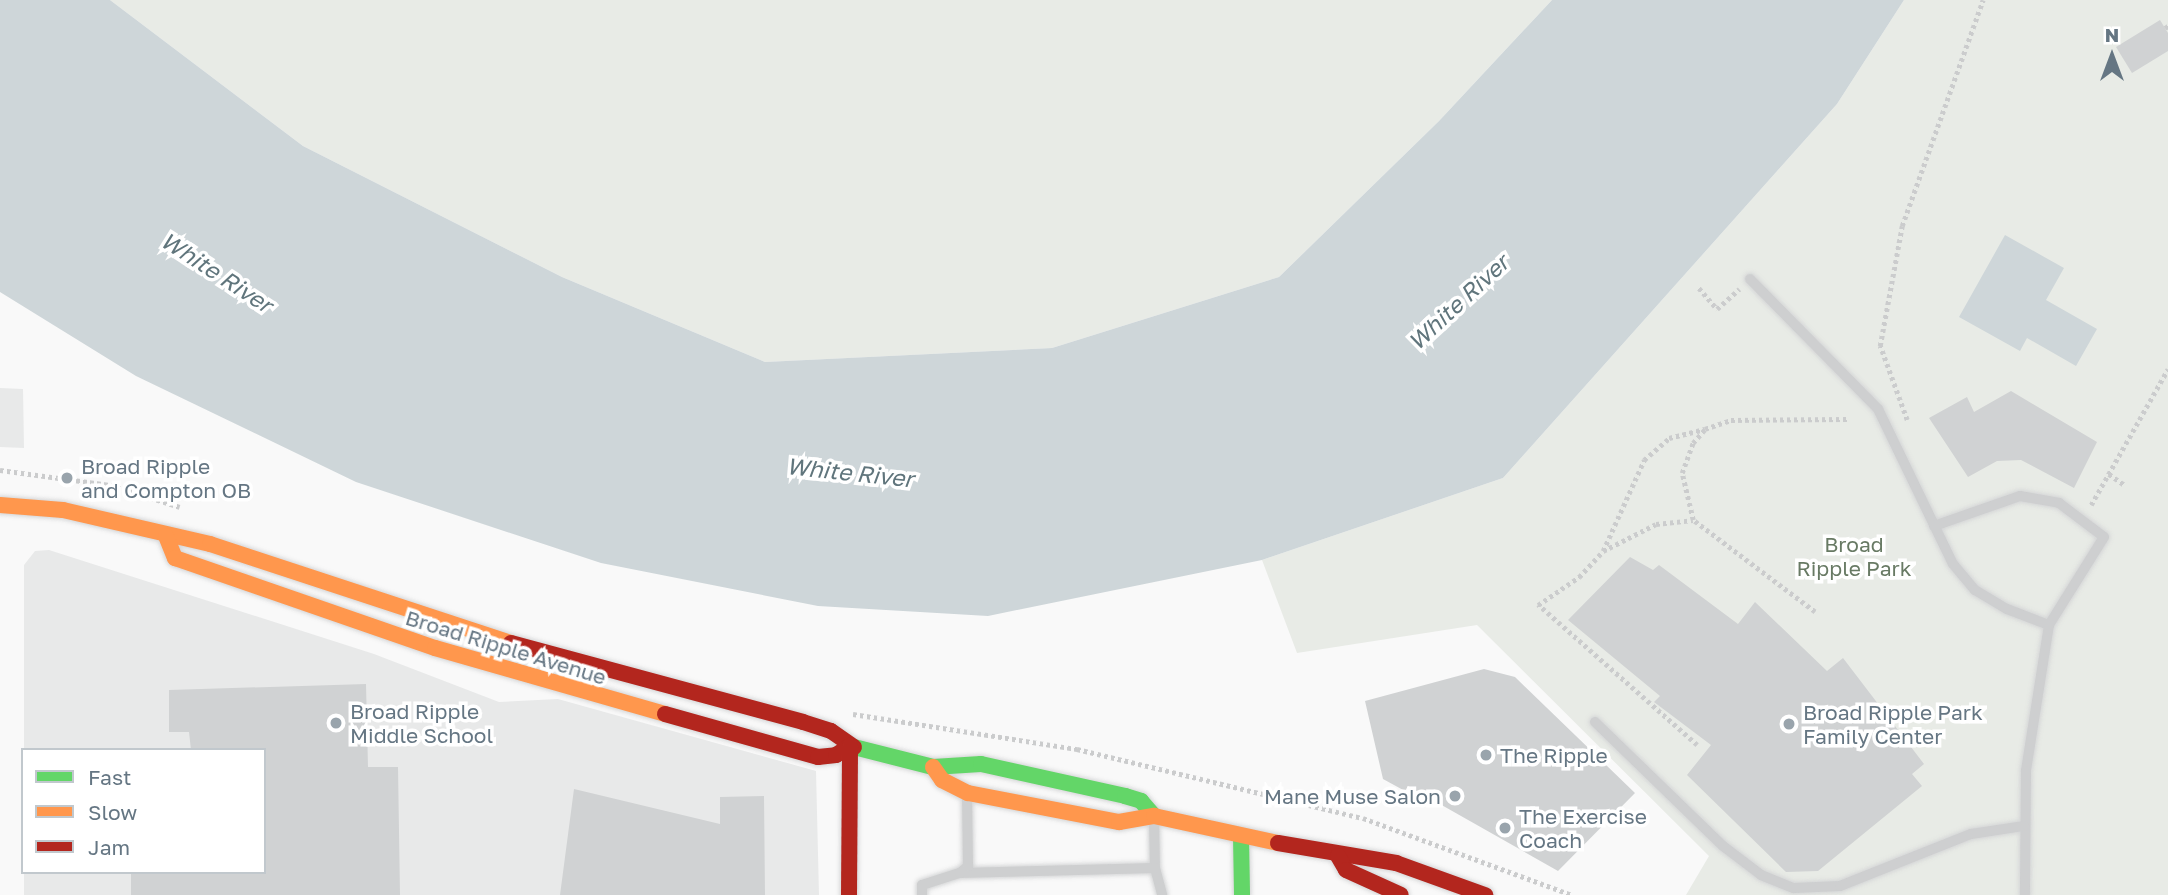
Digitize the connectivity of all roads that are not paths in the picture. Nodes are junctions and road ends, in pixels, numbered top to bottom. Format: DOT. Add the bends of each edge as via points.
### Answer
graph roads {
  1 [pos="1749,279"];
  2 [pos="0,505"];
  3 [pos="1934,526"];
  4 [pos="166,536"];
  5 [pos="2049,625"];
  6 [pos="1595,722"];
  7 [pos="850,746"];
  8 [pos="933,767"];
  9 [pos="968,793"];
  10 [pos="1154,816"];
  11 [pos="2024,826"];
  12 [pos="1241,836"];
  13 [pos="1338,856"];
  14 [pos="1155,868"];
  15 [pos="960,873"];
  16 [pos="922,890"];
  17 [pos="849,895"];
  18 [pos="1162,895"];
  19 [pos="1242,895"];
  20 [pos="1401,895"];
  21 [pos="1485,895"];
  22 [pos="2025,895"];
  1 -- 3 [label="lane" via="1878,409"];
  2 -- 4 [label="street, Broad Ripple Avenue" via="63,510"];
  3 -- 5 [label="lane" via="1953,564 1975,590"];
  3 -- 5 [label="lane" via="2020,496 2059,503 2104,537"];
  4 -- 7 [label="street, Broad Ripple Avenue" via="210,544 493,638 803,722 831,731"];
  4 -- 7 [label="street, Broad Ripple Avenue" via="175,558 188,564 448,652 818,757 836,755"];
  5 -- 11 [label="lane" via="2026,771"];
  6 -- 11 [label="lane" via="1723,846 1761,875 1794,888 1840,886 1971,834"];
  7 -- 8 [label="street, Broad Ripple Avenue"];
  7 -- 17 [label="street"];
  8 -- 9 [label="street, Broad Ripple Avenue" via="942,780"];
  8 -- 10 [label="street, Broad Ripple Avenue" via="981,764 1125,796 1141,801"];
  9 -- 10 [label="street, Broad Ripple Avenue" via="1119,822"];
  9 -- 15 [label="lane" via="968,866"];
  10 -- 12 [label="street, Broad Ripple Avenue"];
  10 -- 14 [label="lane"];
  11 -- 22 [label="lane"];
  12 -- 13 [label="street, Broad Ripple Avenue"];
  12 -- 19 [label="street"];
  13 -- 20 [label="street, Broad Ripple Avenue" via="1346,870"];
  13 -- 21 [label="street, Broad Ripple Avenue" via="1396,863"];
  14 -- 15 [label="lane"];
  14 -- 18 [label="lane"];
  15 -- 16 [label="lane"];
}
